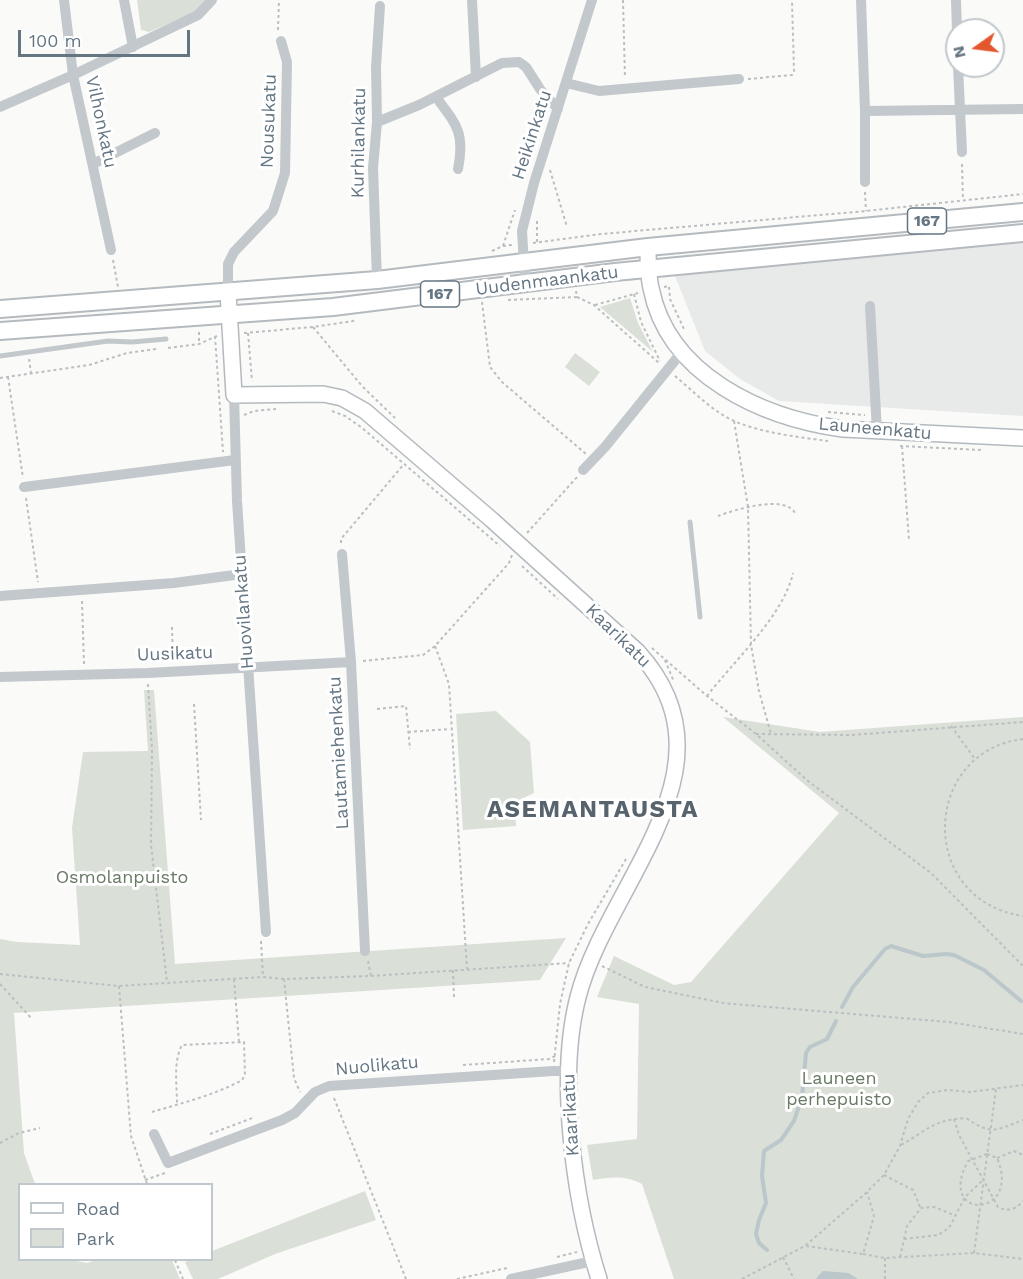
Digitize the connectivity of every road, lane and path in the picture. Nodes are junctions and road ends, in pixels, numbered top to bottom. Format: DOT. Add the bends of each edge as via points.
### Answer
graph roads {
  1 [pos="64,0"];
  2 [pos="124,0"];
  3 [pos="212,0"];
  4 [pos="279,0"];
  5 [pos="472,0"];
  6 [pos="592,0"];
  7 [pos="623,0"];
  8 [pos="792,0"];
  9 [pos="861,0"];
  10 [pos="956,0"];
  11 [pos="380,6"];
  12 [pos="957,18"];
  13 [pos="281,41"];
  14 [pos="133,47"];
  15 [pos="73,75"];
  16 [pos="476,77"];
  17 [pos="959,78"];
  18 [pos="739,79"];
  19 [pos="566,83"];
  20 [pos="626,90"];
  21 [pos="436,97"];
  22 [pos="0,107"];
  23 [pos="558,109"];
  24 [pos="1023,109"];
  25 [pos="865,111"];
  26 [pos="960,111"];
  27 [pos="377,122"];
  28 [pos="155,133"];
  29 [pos="962,152"];
  30 [pos="93,164"];
  31 [pos="549,167"];
  32 [pos="458,169"];
  33 [pos="865,182"];
  34 [pos="1023,194"];
  35 [pos="963,200"];
  36 [pos="866,211"];
  37 [pos="1023,212"];
  38 [pos="567,227"];
  39 [pos="1023,233"];
  40 [pos="537,243"];
  41 [pos="648,247"];
  42 [pos="111,250"];
  43 [pos="522,262"];
  44 [pos="649,269"];
  45 [pos="376,280"];
  46 [pos="525,282"];
  47 [pos="651,289"];
  48 [pos="118,290"];
  49 [pos="228,292"];
  50 [pos="634,294"];
  51 [pos="577,297"];
  52 [pos="498,301"];
  53 [pos="486,302"];
  54 [pos="594,305"];
  55 [pos="870,306"];
  56 [pos="0,309"];
  57 [pos="229,313"];
  58 [pos="357,317"];
  59 [pos="120,322"];
  60 [pos="312,327"];
  61 [pos="0,331"];
  62 [pos="248,332"];
  63 [pos="230,334"];
  64 [pos="687,335"];
  65 [pos="166,339"];
  66 [pos="118,341"];
  67 [pos="681,353"];
  68 [pos="0,356"];
  69 [pos="29,365"];
  70 [pos="662,365"];
  71 [pos="30,373"];
  72 [pos="8,377"];
  73 [pos="0,378"];
  74 [pos="234,395"];
  75 [pos="253,395"];
  76 [pos="281,395"];
  77 [pos="329,409"];
  78 [pos="254,411"];
  79 [pos="826,411"];
  80 [pos="234,419"];
  81 [pos="396,419"];
  82 [pos="221,421"];
  83 [pos="734,421"];
  84 [pos="877,424"];
  85 [pos="1023,438"];
  86 [pos="902,446"];
  87 [pos="235,460"];
  88 [pos="592,460"];
  89 [pos="404,464"];
  90 [pos="583,470"];
  91 [pos="24,487"];
  92 [pos="748,507"];
  93 [pos="795,513"];
  94 [pos="718,516"];
  95 [pos="690,522"];
  96 [pos="520,527"];
  97 [pos="909,540"];
  98 [pos="502,549"];
  99 [pos="342,554"];
  100 [pos="511,556"];
  101 [pos="520,564"];
  102 [pos="793,573"];
  103 [pos="242,574"];
  104 [pos="81,590"];
  105 [pos="39,593"];
  106 [pos="0,596"];
  107 [pos="564,604"];
  108 [pos="700,617"];
  109 [pos="172,627"];
  110 [pos="648,644"];
  111 [pos="751,645"];
  112 [pos="435,646"];
  113 [pos="664,659"];
  114 [pos="351,662"];
  115 [pos="248,668"];
  116 [pos="174,671"];
  117 [pos="147,673"];
  118 [pos="85,674"];
  119 [pos="0,677"];
  120 [pos="676,686"];
  121 [pos="707,696"];
  122 [pos="194,704"];
  123 [pos="377,709"];
  124 [pos="1023,722"];
  125 [pos="951,726"];
  126 [pos="452,729"];
  127 [pos="408,732"];
  128 [pos="756,734"];
  129 [pos="771,734"];
  130 [pos="1023,739"];
  131 [pos="410,749"];
  132 [pos="975,759"];
  133 [pos="201,820"];
  134 [pos="630,853"];
  135 [pos="1023,916"];
  136 [pos="264,934"];
  137 [pos="365,951"];
  138 [pos="569,963"];
  139 [pos="601,966"];
  140 [pos="1023,966"];
  141 [pos="467,969"];
  142 [pos="453,970"];
  143 [pos="0,974"];
  144 [pos="371,976"];
  145 [pos="263,977"];
  146 [pos="234,978"];
  147 [pos="284,979"];
  148 [pos="167,982"];
  149 [pos="0,984"];
  150 [pos="119,986"];
  151 [pos="454,997"];
  152 [pos="32,1019"];
  153 [pos="1023,1034"];
  154 [pos="239,1042"];
  155 [pos="561,1071"];
  156 [pos="1023,1085"];
  157 [pos="996,1089"];
  158 [pos="327,1096"];
  159 [pos="305,1101"];
  160 [pos="177,1104"];
  161 [pos="152,1112"];
  162 [pos="954,1119"];
  163 [pos="1023,1120"];
  164 [pos="40,1128"];
  165 [pos="990,1131"];
  166 [pos="153,1134"];
  167 [pos="0,1143"];
  168 [pos="900,1146"];
  169 [pos="987,1154"];
  170 [pos="1023,1155"];
  171 [pos="997,1158"];
  172 [pos="972,1159"];
  173 [pos="167,1172"];
  174 [pos="884,1175"];
  175 [pos="1006,1178"];
  176 [pos="984,1179"];
  177 [pos="145,1180"];
  178 [pos="146,1183"];
  179 [pos="1005,1190"];
  180 [pos="867,1192"];
  181 [pos="965,1197"];
  182 [pos="996,1201"];
  183 [pos="1023,1201"];
  184 [pos="980,1206"];
  185 [pos="921,1208"];
  186 [pos="954,1215"];
  187 [pos="904,1239"];
  188 [pos="805,1246"];
  189 [pos="578,1251"];
  190 [pos="974,1253"];
  191 [pos="863,1254"];
  192 [pos="783,1257"];
  193 [pos="900,1257"];
  194 [pos="885,1258"];
  195 [pos="1023,1259"];
  196 [pos="175,1261"];
  197 [pos="587,1262"];
  198 [pos="183,1279"];
  199 [pos="406,1279"];
  200 [pos="511,1279"];
  201 [pos="599,1279"];
  202 [pos="742,1279"];
  203 [pos="794,1279"];
  204 [pos="885,1279"];
  1 -- 15 [label="street, Vilhonkatu"];
  2 -- 14 [label="street"];
  3 -- 14 [label="street" via="198,15"];
  4 -- 13 [label="path"];
  5 -- 16 [label="street"];
  6 -- 19 [label="street, Heikinkatu"];
  7 -- 20 [label="path"];
  8 -- 18 [label="path" via="792,75"];
  9 -- 25 [label="street"];
  10 -- 12 [label="street"];
  11 -- 27 [label="street, Kurhilankatu"];
  13 -- 49 [label="street, Nousukatu" via="287,62 285,173 273,211 234,252 228,264"];
  14 -- 15 [label="street"];
  15 -- 22 [label="street"];
  15 -- 30 [label="street, Vilhonkatu"];
  16 -- 21 [label="street"];
  16 -- 23 [label="street" via="502,63 519,62"];
  17 -- 26 [label="street"];
  18 -- 20 [label="street"];
  19 -- 20 [label="street" via="599,91"];
  19 -- 23 [label="street, Heikinkatu"];
  21 -- 27 [label="street"];
  21 -- 32 [label="street" via="458,128 462,149"];
  23 -- 43 [label="street, Heikinkatu" via="522,231"];
  24 -- 26 [label="street"];
  25 -- 26 [label="street"];
  25 -- 33 [label="street"];
  26 -- 29 [label="street"];
  27 -- 45 [label="street, Kurhilankatu" via="373,168"];
  28 -- 30 [label="street"];
  29 -- 35 [label="path"];
  30 -- 42 [label="street, Vilhonkatu"];
  31 -- 38 [label="path"];
  33 -- 36 [label="path"];
  34 -- 35 [label="path"];
  35 -- 36 [label="path"];
  36 -- 40 [label="path"];
  37 -- 41 [label="main road, Uudenmaankatu / 167"];
  39 -- 44 [label="main road, Uudenmaankatu / 167"];
  41 -- 43 [label="main road, Uudenmaankatu / 167"];
  41 -- 44 [label="street, Launeenkatu"];
  42 -- 48 [label="path"];
  43 -- 45 [label="main road, Uudenmaankatu / 167"];
  43 -- 46 [label="street, Heikinkatu"];
  44 -- 46 [label="main road, Uudenmaankatu / 167"];
  44 -- 47 [label="street, Launeenkatu"];
  45 -- 49 [label="main road, Uudenmaankatu / 167"];
  46 -- 57 [label="main road, Uudenmaankatu / 167" via="333,307"];
  47 -- 50 [label="path"];
  47 -- 64 [label="path" via="669,286 670,299"];
  47 -- 67 [label="street, Launeenkatu"];
  49 -- 56 [label="main road, Uudenmaankatu / 167"];
  49 -- 57 [label="street, Huovilankatu"];
  50 -- 54 [label="path"];
  50 -- 70 [label="path" via="641,322"];
  51 -- 52 [label="path"];
  53 -- 88 [label="path" via="482,302 490,367"];
  55 -- 84 [label="street"];
  57 -- 59 [label="main road, Uudenmaankatu / 167"];
  57 -- 63 [label="street, Huovilankatu"];
  58 -- 60 [label="path" via="353,321"];
  59 -- 61 [label="main road, Uudenmaankatu / 167"];
  59 -- 66 [label="lane"];
  60 -- 62 [label="path"];
  60 -- 81 [label="path"];
  62 -- 63 [label="path"];
  62 -- 75 [label="path"];
  63 -- 71 [label="path" via="199,344 127,353 89,365"];
  63 -- 74 [label="street, Huovilankatu"];
  65 -- 66 [label="lane"];
  66 -- 68 [label="lane"];
  67 -- 84 [label="street, Launeenkatu" via="726,389 786,417 815,425"];
  67 -- 88 [label="street"];
  69 -- 71 [label="path"];
  71 -- 72 [label="path"];
  72 -- 73 [label="path"];
  72 -- 91 [label="path"];
  74 -- 75 [label="street, Kaarikatu"];
  74 -- 80 [label="street, Huovilankatu"];
  75 -- 76 [label="street, Kaarikatu"];
  75 -- 78 [label="path"];
  76 -- 78 [label="path"];
  76 -- 155 [label="street, Kaarikatu" via="323,394 342,398 365,411 638,652 665,691 677,738 675,779 663,817 589,960"];
  77 -- 89 [label="path" via="362,428"];
  78 -- 80 [label="path"];
  79 -- 84 [label="path"];
  80 -- 82 [label="path"];
  80 -- 87 [label="street, Huovilankatu"];
  83 -- 92 [label="path"];
  84 -- 85 [label="street, Launeenkatu"];
  86 -- 97 [label="path"];
  87 -- 91 [label="street"];
  87 -- 103 [label="street, Huovilankatu"];
  88 -- 90 [label="street"];
  89 -- 98 [label="path"];
  89 -- 99 [label="path" via="341,539"];
  90 -- 96 [label="path" via="527,533"];
  91 -- 105 [label="path"];
  92 -- 93 [label="path" via="787,505"];
  92 -- 94 [label="path"];
  92 -- 111 [label="path"];
  95 -- 108 [label="lane"];
  99 -- 114 [label="street, Lautamiehenkatu"];
  100 -- 112 [label="path"];
  101 -- 107 [label="path"];
  102 -- 111 [label="path" via="787,592"];
  103 -- 104 [label="street"];
  103 -- 115 [label="street, Huovilankatu"];
  104 -- 105 [label="street"];
  104 -- 118 [label="path"];
  105 -- 106 [label="street"];
  109 -- 116 [label="path"];
  110 -- 113 [label="path"];
  111 -- 121 [label="path"];
  111 -- 129 [label="path"];
  112 -- 114 [label="path" via="423,656"];
  112 -- 126 [label="path" via="449,684"];
  113 -- 120 [label="path"];
  113 -- 121 [label="path"];
  114 -- 115 [label="street, Uusikatu"];
  114 -- 137 [label="street, Lautamiehenkatu"];
  115 -- 116 [label="street, Uusikatu"];
  115 -- 136 [label="street, Huovilankatu"];
  116 -- 117 [label="street, Uusikatu"];
  117 -- 118 [label="street, Uusikatu"];
  117 -- 148 [label="path" via="152,750 151,845"];
  118 -- 119 [label="street, Uusikatu"];
  121 -- 128 [label="path"];
  122 -- 133 [label="path"];
  123 -- 127 [label="path" via="406,706"];
  124 -- 125 [label="path"];
  125 -- 129 [label="path" via="852,735"];
  125 -- 132 [label="path"];
  126 -- 127 [label="path"];
  126 -- 141 [label="path"];
  127 -- 131 [label="path"];
  128 -- 129 [label="path"];
  128 -- 140 [label="path" via="808,781 931,873"];
  130 -- 132 [label="path" via="990,749"];
  132 -- 135 [label="path" via="958,780 947,807 944,827 953,870 983,902"];
  134 -- 138 [label="path"];
  136 -- 145 [label="path"];
  137 -- 144 [label="path"];
  138 -- 141 [label="path"];
  138 -- 155 [label="path" via="560,1004"];
  139 -- 153 [label="path" via="645,987 723,1003 949,1022"];
  141 -- 142 [label="path"];
  142 -- 144 [label="path"];
  142 -- 151 [label="path"];
  143 -- 150 [label="path"];
  144 -- 147 [label="path"];
  145 -- 146 [label="path"];
  145 -- 147 [label="path"];
  146 -- 148 [label="path"];
  146 -- 154 [label="path"];
  147 -- 159 [label="path" via="294,1078"];
  148 -- 150 [label="path"];
  149 -- 152 [label="path"];
  150 -- 177 [label="path" via="130,1136"];
  154 -- 160 [label="path" via="244,1042 242,1080"];
  154 -- 160 [label="path" via="182,1045 177,1065"];
  155 -- 159 [label="street, Nuolikatu" via="329,1086"];
  155 -- 197 [label="street, Kaarikatu"];
  156 -- 157 [label="path"];
  157 -- 165 [label="path"];
  157 -- 168 [label="path" via="928,1093 908,1119"];
  158 -- 199 [label="path" via="333,1095"];
  159 -- 166 [label="street, Nuolikatu" via="296,1113 282,1120 168,1163"];
  160 -- 161 [label="path"];
  162 -- 165 [label="path" via="966,1118"];
  162 -- 168 [label="path" via="921,1130"];
  162 -- 172 [label="path"];
  163 -- 165 [label="path"];
  164 -- 167 [label="path"];
  165 -- 169 [label="path"];
  168 -- 174 [label="path"];
  169 -- 171 [label="path"];
  169 -- 172 [label="path"];
  169 -- 176 [label="path"];
  170 -- 171 [label="path" via="1014,1151"];
  171 -- 175 [label="path"];
  172 -- 176 [label="path"];
  172 -- 181 [label="path" via="960,1179"];
  173 -- 177 [label="path"];
  174 -- 180 [label="path"];
  174 -- 185 [label="path" via="913,1190"];
  176 -- 181 [label="path"];
  176 -- 182 [label="path"];
  176 -- 184 [label="path"];
  177 -- 178 [label="path"];
  179 -- 182 [label="path"];
  180 -- 188 [label="path"];
  180 -- 191 [label="path" via="874,1216"];
  181 -- 184 [label="path"];
  181 -- 186 [label="path"];
  182 -- 183 [label="path" via="1004,1210"];
  182 -- 184 [label="path"];
  184 -- 190 [label="path"];
  185 -- 186 [label="path" via="934,1207"];
  185 -- 187 [label="path"];
  186 -- 187 [label="path" via="949,1228 938,1235"];
  187 -- 193 [label="path"];
  188 -- 191 [label="path"];
  188 -- 192 [label="path"];
  189 -- 197 [label="path"];
  190 -- 193 [label="path"];
  190 -- 195 [label="path"];
  191 -- 194 [label="path"];
  192 -- 202 [label="path"];
  192 -- 203 [label="path"];
  193 -- 194 [label="path"];
  194 -- 204 [label="path"];
  196 -- 198 [label="path"];
  197 -- 200 [label="street"];
  197 -- 201 [label="street, Kaarikatu"];
}
